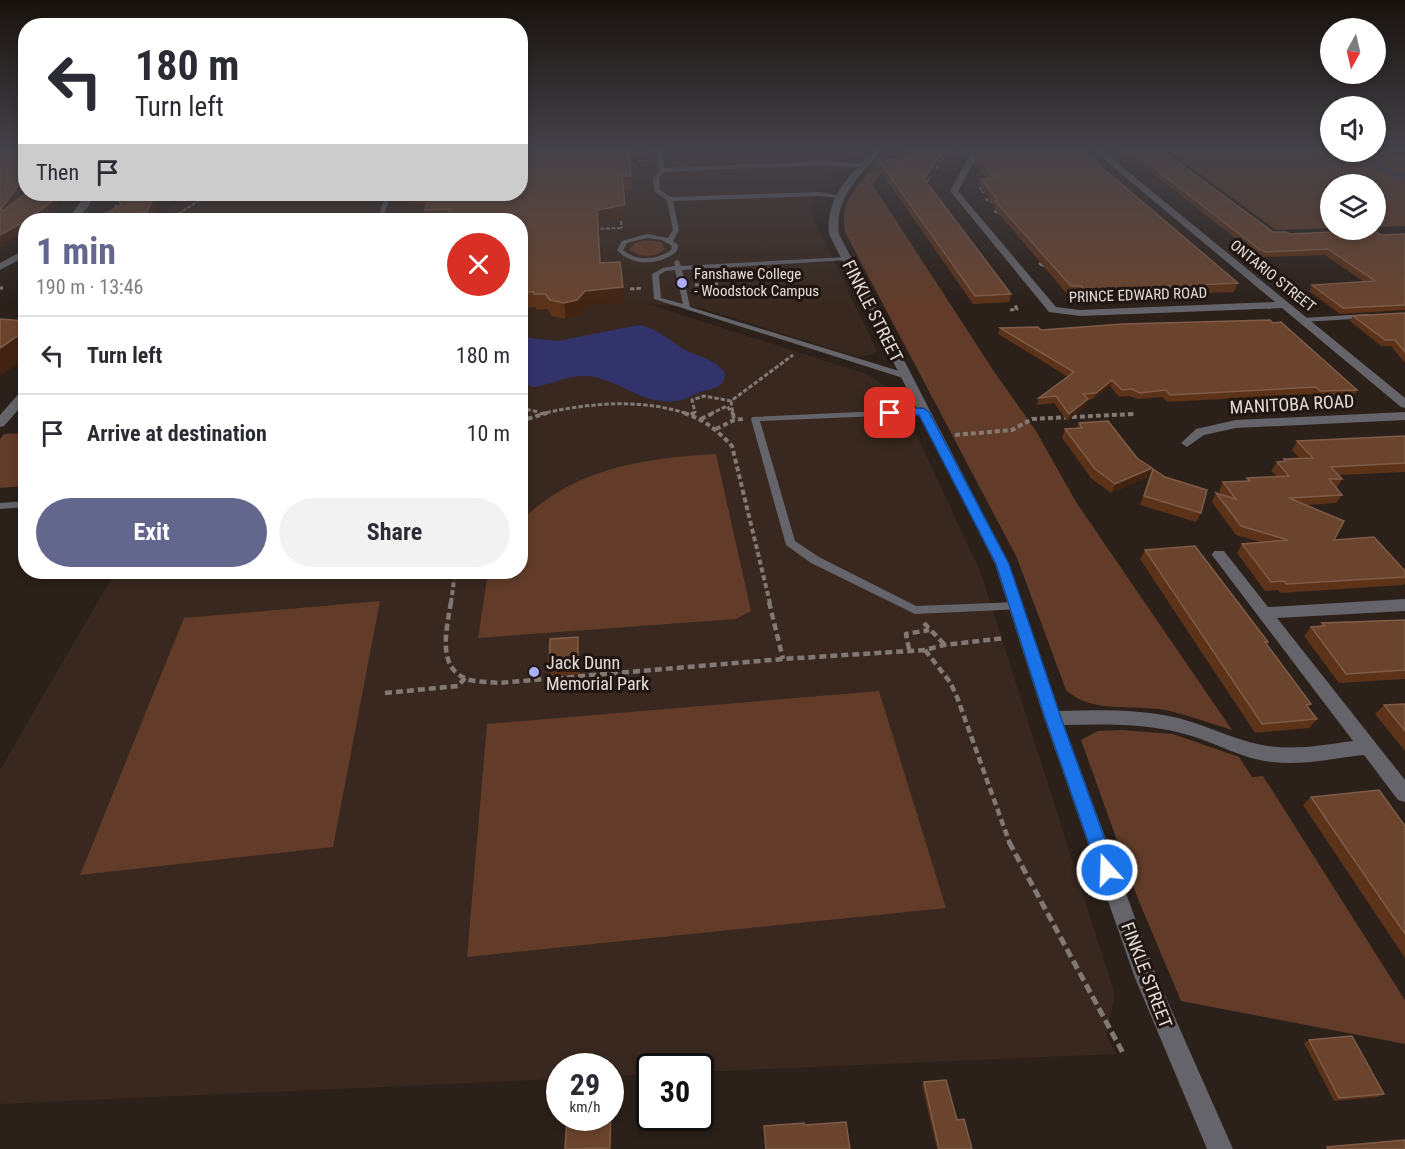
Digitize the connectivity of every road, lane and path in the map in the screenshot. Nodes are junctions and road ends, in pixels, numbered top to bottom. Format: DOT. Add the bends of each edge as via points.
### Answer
graph roads {
  1 [pos="197,202"];
  2 [pos="671,202"];
  3 [pos="837,202"];
  4 [pos="963,202"];
  5 [pos="991,202"];
  6 [pos="1160,202"];
  7 [pos="994,203"];
  8 [pos="117,205"];
  9 [pos="125,208"];
  10 [pos="994,211"];
  11 [pos="180,213"];
  12 [pos="1002,215"];
  13 [pos="621,221"];
  14 [pos="593,230"];
  15 [pos="670,240"];
  16 [pos="674,252"];
  17 [pos="18,257"];
  18 [pos="846,259"];
  19 [pos="1039,263"];
  20 [pos="0,267"];
  21 [pos="678,267"];
  22 [pos="1049,267"];
  23 [pos="1015,305"];
  24 [pos="1286,305"];
  25 [pos="687,308"];
  26 [pos="1010,310"];
  27 [pos="1379,315"];
  28 [pos="1303,320"];
  29 [pos="799,351"];
  30 [pos="906,376"];
  31 [pos="732,401"];
  32 [pos="18,402"];
  33 [pos="1405,404"];
  34 [pos="528,410"];
  35 [pos="923,412"];
  36 [pos="540,413"];
  37 [pos="734,414"];
  38 [pos="1134,414"];
  39 [pos="691,415"];
  40 [pos="1405,416"];
  41 [pos="528,418"];
  42 [pos="700,419"];
  43 [pos="754,419"];
  44 [pos="734,420"];
  45 [pos="0,423"];
  46 [pos="716,429"];
  47 [pos="937,436"];
  48 [pos="1187,443"];
  49 [pos="18,505"];
  50 [pos="0,506"];
  51 [pos="1220,555"];
  52 [pos="454,579"];
  53 [pos="1405,604"];
  54 [pos="1017,606"];
  55 [pos="1264,613"];
  56 [pos="1005,638"];
  57 [pos="944,645"];
  58 [pos="909,649"];
  59 [pos="925,650"];
  60 [pos="783,659"];
  61 [pos="465,678"];
  62 [pos="386,693"];
  63 [pos="1053,718"];
  64 [pos="1366,747"];
  65 [pos="1405,794"];
  66 [pos="1123,1053"];
  67 [pos="1220,1149"];
  1 -- 11 [label="path"];
  2 -- 15 [label="lane" via="676,230"];
  3 -- 18 [label="street, FINKLE STREET" via="833,227"];
  4 -- 24 [label="street, PRINCE EDWARD ROAD" via="1053,310 1079,313"];
  5 -- 7 [label="path"];
  6 -- 24 [label="street, ONTARIO STREET"];
  8 -- 9 [label="path" via="115,208"];
  10 -- 12 [label="path"];
  13 -- 14 [label="path" via="622,228"];
  15 -- 16 [label="lane" via="675,245"];
  15 -- 16 [label="lane" via="638,237 624,242 620,250 627,257 644,260"];
  16 -- 21 [label="lane"];
  17 -- 20 [label="street"];
  18 -- 21 [label="lane"];
  18 -- 30 [label="street, FINKLE STREET"];
  19 -- 22 [label="path"];
  21 -- 25 [label="lane"];
  21 -- 25 [label="lane" via="655,274 658,298"];
  23 -- 26 [label="path" via="1017,309"];
  24 -- 28 [label="street, ONTARIO STREET"];
  25 -- 30 [label="lane"];
  27 -- 28 [label="lane"];
  28 -- 33 [label="street, ONTARIO STREET"];
  29 -- 31 [label="path"];
  30 -- 35 [label="street, FINKLE STREET"];
  31 -- 37 [label="path"];
  31 -- 39 [label="path" via="704,396 692,400 695,412"];
  32 -- 45 [label="street"];
  34 -- 36 [label="path"];
  35 -- 43 [label="lane"];
  35 -- 47 [label="street, FINKLE STREET"];
  36 -- 39 [label="path" via="622,403"];
  36 -- 41 [label="path"];
  37 -- 42 [label="path" via="727,406"];
  37 -- 44 [label="path"];
  38 -- 47 [label="path" via="1032,419 1012,430"];
  39 -- 42 [label="path"];
  40 -- 48 [label="street, MANITOBA ROAD" via="1236,424 1200,432"];
  42 -- 46 [label="path"];
  43 -- 44 [label="path"];
  43 -- 54 [label="lane" via="790,543 815,560 915,610"];
  44 -- 46 [label="path"];
  46 -- 60 [label="path" via="732,446"];
  47 -- 54 [label="street, FINKLE STREET" via="1002,564"];
  49 -- 50 [label="lane"];
  51 -- 55 [label="street"];
  52 -- 61 [label="path" via="445,654 455,673"];
  53 -- 55 [label="street"];
  54 -- 63 [label="street, FINKLE STREET"];
  55 -- 64 [label="street"];
  56 -- 57 [label="path"];
  57 -- 58 [label="path" via="929,630 906,633"];
  57 -- 59 [label="path"];
  58 -- 59 [label="path"];
  58 -- 60 [label="path"];
  59 -- 66 [label="path" via="957,697 1008,840"];
  60 -- 61 [label="path" via="498,683"];
  61 -- 62 [label="path" via="458,686"];
  63 -- 64 [label="street" via="1153,719 1261,753"];
  63 -- 67 [label="street, FINKLE STREET" via="1146,978"];
  64 -- 65 [label="street"];
}
